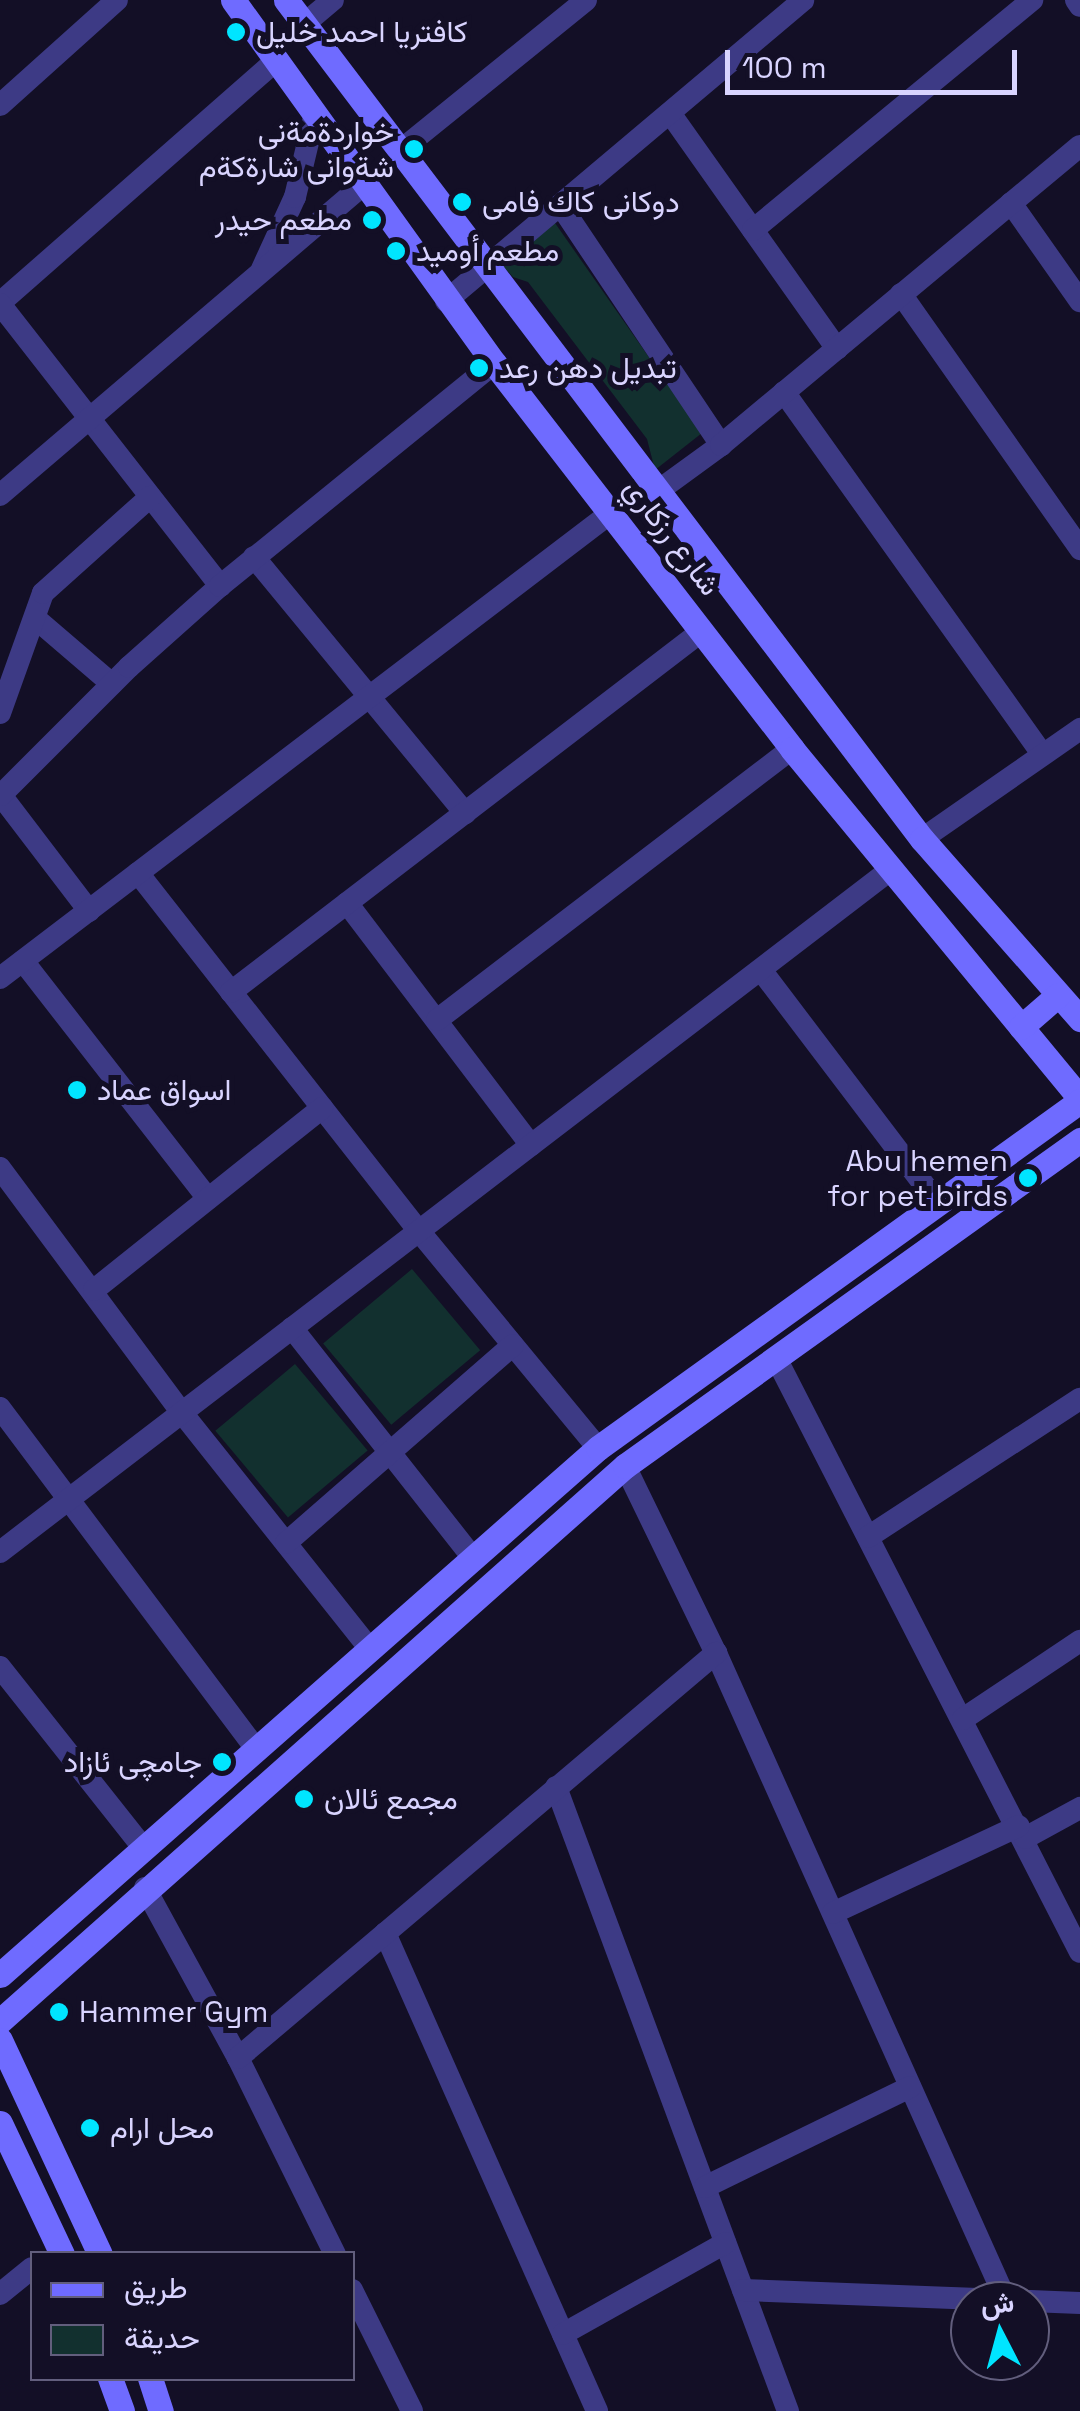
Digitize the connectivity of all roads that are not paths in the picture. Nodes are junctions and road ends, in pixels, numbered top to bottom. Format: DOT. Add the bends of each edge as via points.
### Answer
graph roads {
  1 [pos="118,0"];
  2 [pos="232,0"];
  3 [pos="286,0"];
  4 [pos="333,0"];
  5 [pos="586,0"];
  6 [pos="803,0"];
  7 [pos="1032,0"];
  8 [pos="303,24"];
  9 [pos="276,60"];
  10 [pos="0,105"];
  11 [pos="670,113"];
  12 [pos="314,116"];
  13 [pos="1080,146"];
  14 [pos="401,150"];
  15 [pos="364,184"];
  16 [pos="1011,203"];
  17 [pos="561,206"];
  18 [pos="753,230"];
  19 [pos="488,268"];
  20 [pos="259,277"];
  21 [pos="902,294"];
  22 [pos="1080,300"];
  23 [pos="446,301"];
  24 [pos="0,303"];
  25 [pos="837,348"];
  26 [pos="494,364"];
  27 [pos="784,392"];
  28 [pos="90,418"];
  29 [pos="721,445"];
  30 [pos="658,490"];
  31 [pos="0,495"];
  32 [pos="150,497"];
  33 [pos="612,512"];
  34 [pos="1080,549"];
  35 [pos="254,558"];
  36 [pos="220,586"];
  37 [pos="35,618"];
  38 [pos="702,631"];
  39 [pos="112,684"];
  40 [pos="371,698"];
  41 [pos="0,713"];
  42 [pos="1080,729"];
  43 [pos="792,749"];
  44 [pos="1042,754"];
  45 [pos="1,794"];
  46 [pos="465,813"];
  47 [pos="922,839"];
  48 [pos="890,870"];
  49 [pos="138,873"];
  50 [pos="347,903"];
  51 [pos="89,911"];
  52 [pos="24,960"];
  53 [pos="760,970"];
  54 [pos="0,978"];
  55 [pos="232,992"];
  56 [pos="1058,995"];
  57 [pos="437,1020"];
  58 [pos="1080,1020"];
  59 [pos="1021,1027"];
  60 [pos="1080,1099"];
  61 [pos="322,1108"];
  62 [pos="1080,1140"];
  63 [pos="532,1145"];
  64 [pos="0,1168"];
  65 [pos="208,1199"];
  66 [pos="938,1203"];
  67 [pos="419,1231"];
  68 [pos="94,1290"];
  69 [pos="292,1328"];
  70 [pos="513,1345"];
  71 [pos="776,1358"];
  72 [pos="686,1383"];
  73 [pos="1080,1399"];
  74 [pos="0,1408"];
  75 [pos="703,1410"];
  76 [pos="183,1414"];
  77 [pos="598,1448"];
  78 [pos="390,1452"];
  79 [pos="626,1466"];
  80 [pos="68,1500"];
  81 [pos="868,1537"];
  82 [pos="286,1543"];
  83 [pos="0,1552"];
  84 [pos="472,1558"];
  85 [pos="1080,1641"];
  86 [pos="369,1648"];
  87 [pos="716,1653"];
  88 [pos="0,1667"];
  89 [pos="963,1718"];
  90 [pos="257,1750"];
  91 [pos="556,1787"];
  92 [pos="1080,1808"];
  93 [pos="1022,1832"];
  94 [pos="144,1849"];
  95 [pos="145,1888"];
  96 [pos="1055,1900"];
  97 [pos="1080,1901"];
  98 [pos="832,1913"];
  99 [pos="385,1934"];
  100 [pos="1080,1952"];
  101 [pos="0,1976"];
  102 [pos="0,2021"];
  103 [pos="0,2040"];
  104 [pos="238,2058"];
  105 [pos="910,2087"];
  106 [pos="0,2123"];
  107 [pos="705,2187"];
  108 [pos="726,2242"];
  109 [pos="58,2251"];
  110 [pos="99,2251"];
  111 [pos="334,2251"];
  112 [pos="30,2270"];
  113 [pos="997,2281"];
  114 [pos="743,2290"];
  115 [pos="0,2294"];
  116 [pos="355,2296"];
  117 [pos="950,2298"];
  118 [pos="1050,2302"];
  119 [pos="1080,2303"];
  120 [pos="563,2334"];
  121 [pos="111,2381"];
  122 [pos="153,2381"];
  123 [pos="154,2381"];
  124 [pos="122,2411"];
  125 [pos="162,2411"];
  126 [pos="175,2411"];
  127 [pos="412,2411"];
  128 [pos="597,2411"];
  129 [pos="788,2411"];
  1 -- 10 [label="street"];
  2 -- 9 [label="street, شارع رزكاري"];
  3 -- 8 [label="street, شارع رزكاري"];
  4 -- 8 [label="street"];
  5 -- 14 [label="street"];
  6 -- 11 [label="street"];
  7 -- 18 [label="street"];
  8 -- 14 [label="street, شارع رزكاري"];
  9 -- 12 [label="street, شارع رزكاري"];
  9 -- 24 [label="street"];
  11 -- 17 [label="street"];
  11 -- 18 [label="street"];
  12 -- 15 [label="street, شارع رزكاري"];
  12 -- 20 [label="street" via="295,197"];
  13 -- 16 [label="street"];
  14 -- 19 [label="street, شارع رزكاري"];
  15 -- 20 [label="street"];
  15 -- 23 [label="street, شارع رزكاري"];
  16 -- 21 [label="street"];
  16 -- 22 [label="street"];
  17 -- 19 [label="street"];
  17 -- 29 [label="street"];
  18 -- 25 [label="street"];
  19 -- 23 [label="street"];
  19 -- 30 [label="street, شارع رزكاري"];
  20 -- 28 [label="street"];
  21 -- 25 [label="street"];
  21 -- 34 [label="street"];
  23 -- 26 [label="street, شارع رزكاري"];
  24 -- 28 [label="street"];
  25 -- 27 [label="street"];
  26 -- 33 [label="street, شارع رزكاري"];
  26 -- 35 [label="street"];
  27 -- 29 [label="street"];
  27 -- 44 [label="street"];
  28 -- 31 [label="street"];
  28 -- 32 [label="street"];
  29 -- 30 [label="street"];
  30 -- 47 [label="street, شارع رزكاري"];
  32 -- 36 [label="street"];
  32 -- 37 [label="street" via="43,593"];
  33 -- 38 [label="street, شارع رزكاري"];
  33 -- 40 [label="street"];
  35 -- 36 [label="street"];
  35 -- 40 [label="street"];
  36 -- 39 [label="street"];
  37 -- 39 [label="street"];
  37 -- 41 [label="street"];
  38 -- 43 [label="street, شارع رزكاري"];
  38 -- 46 [label="street"];
  39 -- 45 [label="street"];
  40 -- 46 [label="street"];
  40 -- 49 [label="street"];
  42 -- 44 [label="street"];
  43 -- 48 [label="street, شارع رزكاري"];
  43 -- 57 [label="street"];
  44 -- 47 [label="street"];
  45 -- 51 [label="street"];
  46 -- 50 [label="street"];
  47 -- 56 [label="street, شارع رزكاري"];
  48 -- 53 [label="street"];
  48 -- 59 [label="street, شارع رزكاري"];
  49 -- 51 [label="street"];
  49 -- 55 [label="street"];
  50 -- 55 [label="street"];
  50 -- 57 [label="street"];
  51 -- 52 [label="street"];
  52 -- 54 [label="street"];
  52 -- 65 [label="street"];
  53 -- 63 [label="street"];
  53 -- 66 [label="street"];
  55 -- 61 [label="street"];
  56 -- 58 [label="street, شارع رزكاري"];
  56 -- 59 [label="street"];
  57 -- 63 [label="street"];
  59 -- 60 [label="street, شارع رزكاري"];
  60 -- 66 [label="street"];
  61 -- 65 [label="street"];
  61 -- 67 [label="street"];
  62 -- 71 [label="street"];
  63 -- 67 [label="street"];
  64 -- 68 [label="street"];
  65 -- 68 [label="street"];
  66 -- 72 [label="street"];
  67 -- 69 [label="street"];
  67 -- 70 [label="street"];
  68 -- 76 [label="street"];
  69 -- 76 [label="street"];
  69 -- 78 [label="street"];
  70 -- 77 [label="street"];
  70 -- 78 [label="street"];
  71 -- 75 [label="street"];
  71 -- 81 [label="street"];
  72 -- 75 [label="street"];
  72 -- 77 [label="street"];
  73 -- 81 [label="street"];
  74 -- 80 [label="street"];
  75 -- 79 [label="street"];
  76 -- 80 [label="street"];
  76 -- 82 [label="street"];
  77 -- 84 [label="street"];
  78 -- 82 [label="street"];
  78 -- 84 [label="street"];
  79 -- 87 [label="street"];
  79 -- 95 [label="street"];
  80 -- 83 [label="street"];
  80 -- 90 [label="street"];
  81 -- 89 [label="street"];
  82 -- 86 [label="street"];
  84 -- 86 [label="street"];
  85 -- 89 [label="street"];
  86 -- 90 [label="street"];
  87 -- 91 [label="street"];
  87 -- 98 [label="street"];
  88 -- 94 [label="street"];
  89 -- 93 [label="street"];
  90 -- 94 [label="street"];
  91 -- 99 [label="street"];
  91 -- 107 [label="street"];
  92 -- 93 [label="street"];
  93 -- 96 [label="street"];
  93 -- 98 [label="street"];
  94 -- 101 [label="street"];
  95 -- 102 [label="street"];
  95 -- 104 [label="street"];
  96 -- 97 [label="street"];
  96 -- 100 [label="street"];
  98 -- 105 [label="street"];
  99 -- 104 [label="street"];
  99 -- 120 [label="street"];
  103 -- 110 [label="street"];
  104 -- 111 [label="street"];
  105 -- 107 [label="street"];
  105 -- 113 [label="street"];
  106 -- 109 [label="street"];
  107 -- 108 [label="street"];
  108 -- 114 [label="street"];
  108 -- 120 [label="street"];
  112 -- 115 [label="street"];
  114 -- 117 [label="street"];
  114 -- 129 [label="street"];
  116 -- 127 [label="street"];
  118 -- 119 [label="street"];
  120 -- 128 [label="street"];
  121 -- 124 [label="street"];
  122 -- 125 [label="street"];
  123 -- 126 [label="street"];
}
